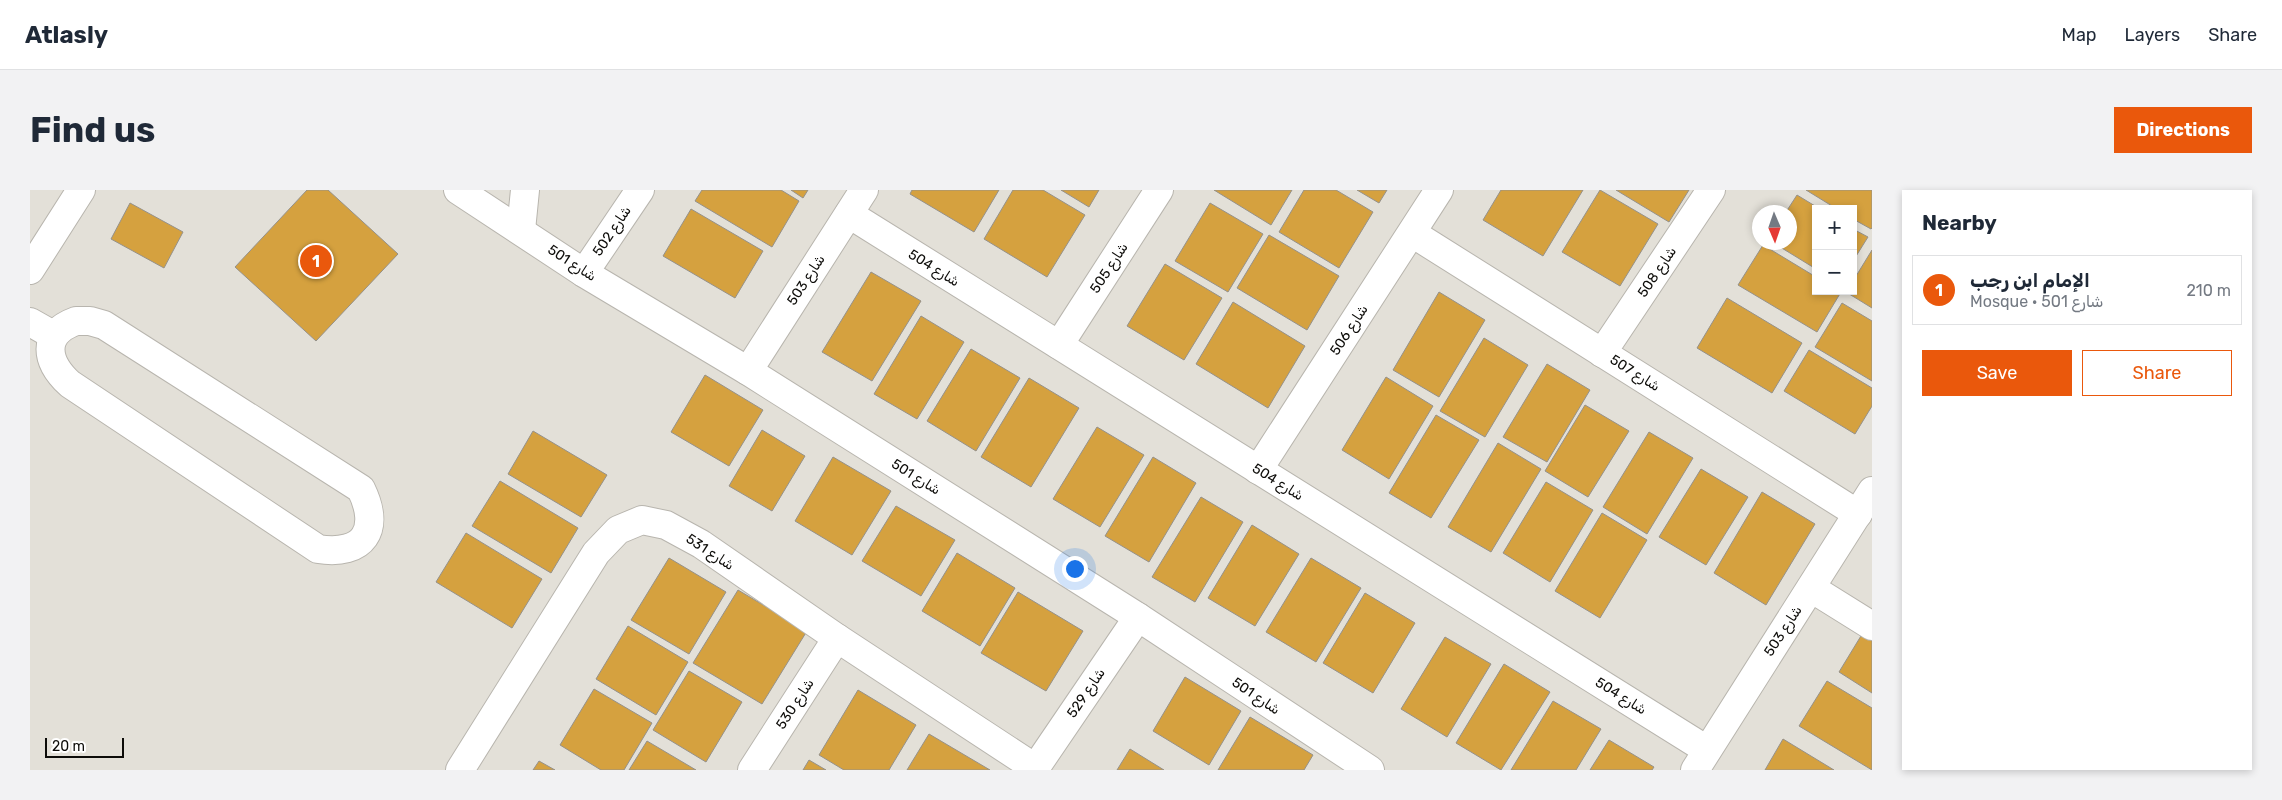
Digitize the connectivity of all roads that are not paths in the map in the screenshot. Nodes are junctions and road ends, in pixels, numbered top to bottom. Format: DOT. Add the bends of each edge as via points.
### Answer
graph roads {
  1 [pos="81,190"];
  2 [pos="458,190"];
  3 [pos="525,190"];
  4 [pos="640,190"];
  5 [pos="864,190"];
  6 [pos="1159,190"];
  7 [pos="1439,190"];
  8 [pos="1711,190"];
  9 [pos="849,214"];
  10 [pos="521,230"];
  11 [pos="1412,233"];
  12 [pos="30,270"];
  13 [pos="584,272"];
  14 [pos="30,322"];
  15 [pos="53,335"];
  16 [pos="1059,345"];
  17 [pos="1602,353"];
  18 [pos="748,371"];
  19 [pos="1258,470"];
  20 [pos="1872,491"];
  21 [pos="1858,514"];
  22 [pos="1811,588"];
  23 [pos="1138,617"];
  24 [pos="1872,626"];
  25 [pos="837,638"];
  26 [pos="1701,760"];
  27 [pos="1337,761"];
  28 [pos="1034,769"];
  29 [pos="460,770"];
  30 [pos="752,770"];
  31 [pos="1370,770"];
  1 -- 12 [label="street"];
  2 -- 10 [label="street, شارع 501"];
  3 -- 10 [label="street"];
  4 -- 13 [label="street, شارع 502"];
  5 -- 9 [label="street, شارع 503"];
  6 -- 16 [label="street, شارع 505"];
  7 -- 11 [label="street, شارع 506"];
  8 -- 17 [label="street, شارع 508"];
  9 -- 16 [label="street, شارع 504"];
  9 -- 18 [label="street, شارع 503"];
  10 -- 13 [label="street, شارع 501"];
  11 -- 17 [label="street, شارع 507"];
  11 -- 19 [label="street, شارع 506"];
  13 -- 18 [label="street, شارع 501"];
  14 -- 15 [label="street"];
  15 -- 15 [label="street" via="50,348 52,362 70,384 318,548 331,551 354,547 365,536 370,521 361,489 104,325 76,321 64,325"];
  16 -- 19 [label="street, شارع 504"];
  17 -- 21 [label="street, شارع 507"];
  18 -- 23 [label="street, شارع 501"];
  19 -- 26 [label="street, شارع 504"];
  20 -- 21 [label="street, شارع 503"];
  21 -- 22 [label="street, شارع 503"];
  22 -- 24 [label="street"];
  22 -- 26 [label="street, شارع 503"];
  23 -- 27 [label="street, شارع 501"];
  23 -- 28 [label="street, شارع 529"];
  25 -- 28 [label="street, شارع 531"];
  25 -- 29 [label="street, شارع 531" via="701,544 666,524 642,520 618,530 596,553"];
  25 -- 30 [label="street, شارع 530"];
  27 -- 31 [label="street, شارع 501"];
}
